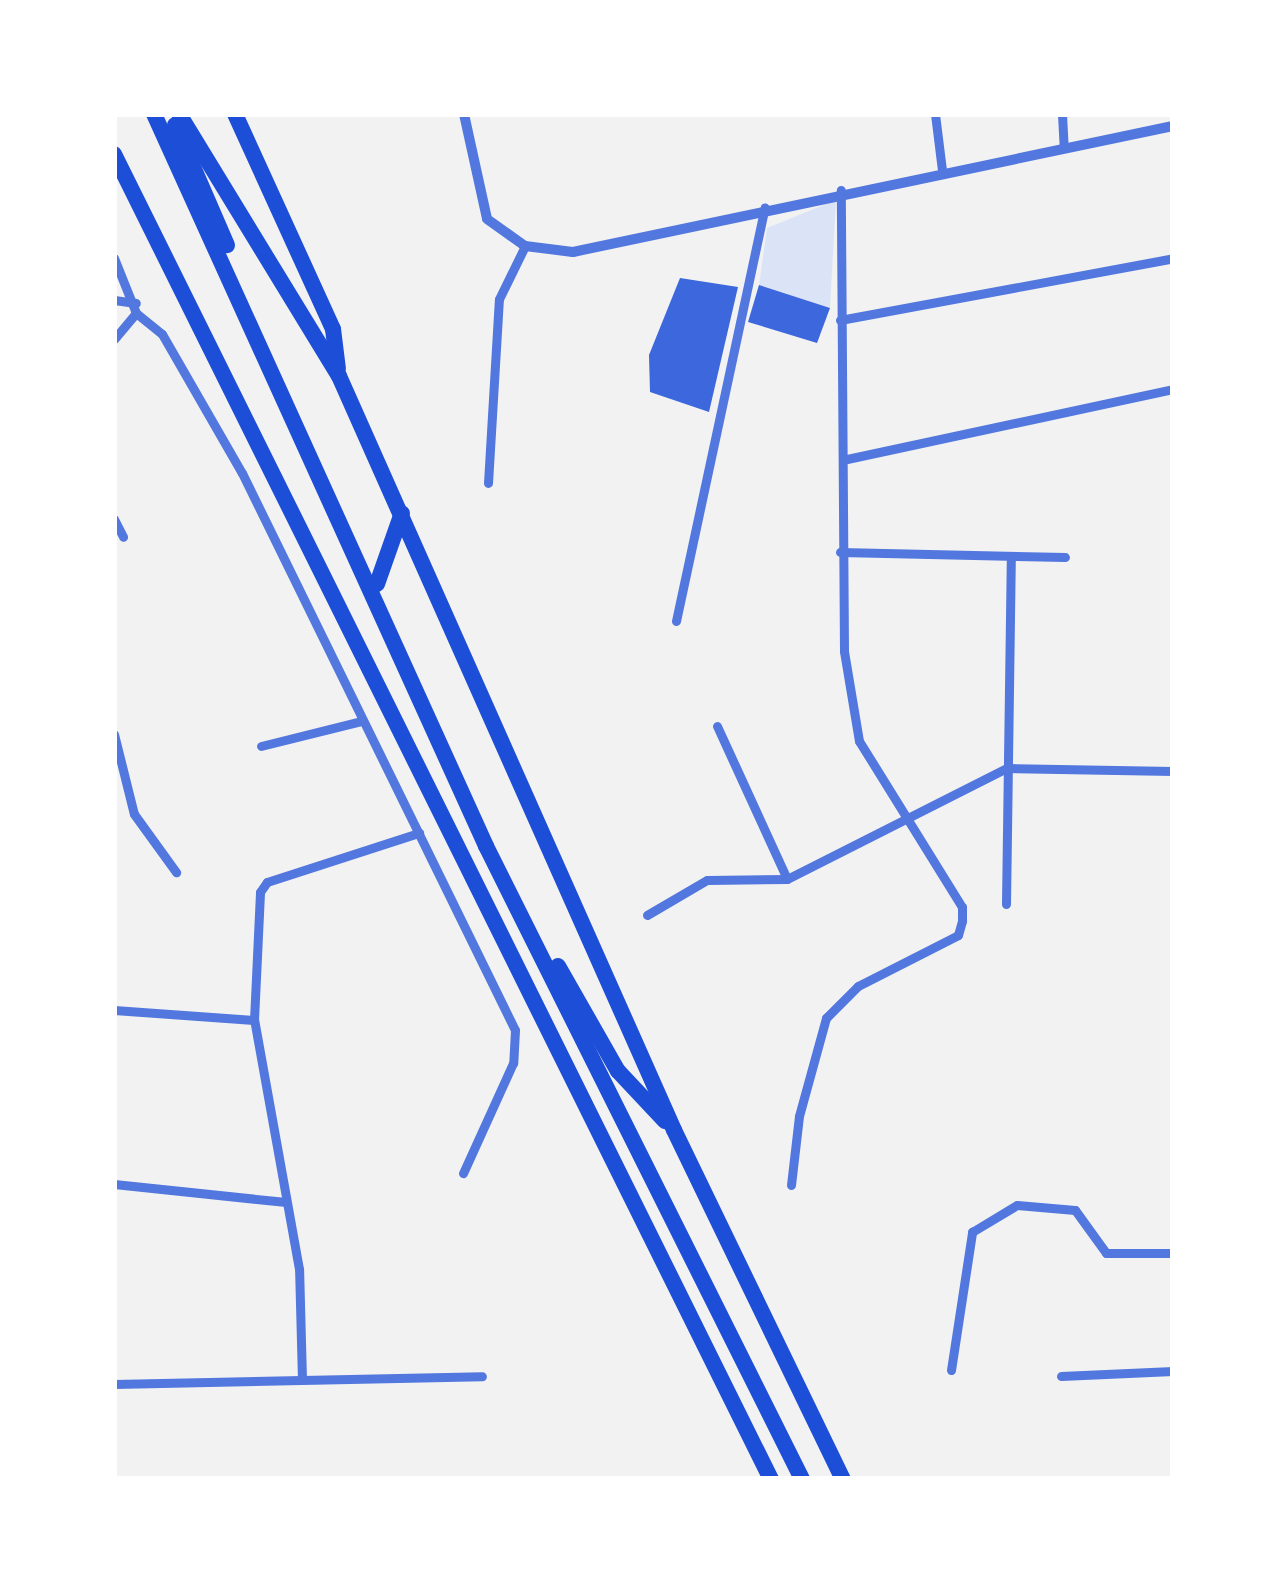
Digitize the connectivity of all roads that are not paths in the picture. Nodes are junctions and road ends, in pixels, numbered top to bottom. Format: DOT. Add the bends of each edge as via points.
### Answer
graph roads {
  1 [pos="154,114"];
  2 [pos="175,114"];
  3 [pos="235,114"];
  4 [pos="464,114"];
  5 [pos="935,114"];
  6 [pos="1062,114"];
  7 [pos="1173,126"];
  8 [pos="1064,148"];
  9 [pos="114,154"];
  10 [pos="942,170"];
  11 [pos="841,190"];
  12 [pos="765,207"];
  13 [pos="525,246"];
  14 [pos="114,258"];
  15 [pos="1173,258"];
  16 [pos="114,301"];
  17 [pos="136,308"];
  18 [pos="840,320"];
  19 [pos="114,339"];
  20 [pos="339,376"];
  21 [pos="1173,389"];
  22 [pos="847,459"];
  23 [pos="488,483"];
  24 [pos="402,513"];
  25 [pos="114,519"];
  26 [pos="122,537"];
  27 [pos="840,552"];
  28 [pos="1011,557"];
  29 [pos="1065,557"];
  30 [pos="377,584"];
  31 [pos="676,622"];
  32 [pos="361,721"];
  33 [pos="717,726"];
  34 [pos="114,734"];
  35 [pos="261,746"];
  36 [pos="1007,769"];
  37 [pos="1173,771"];
  38 [pos="909,821"];
  39 [pos="419,832"];
  40 [pos="176,872"];
  41 [pos="787,879"];
  42 [pos="1006,904"];
  43 [pos="647,915"];
  44 [pos="114,1010"];
  45 [pos="254,1021"];
  46 [pos="674,1130"];
  47 [pos="463,1173"];
  48 [pos="114,1184"];
  49 [pos="790,1185"];
  50 [pos="286,1202"];
  51 [pos="1173,1253"];
  52 [pos="951,1370"];
  53 [pos="1173,1371"];
  54 [pos="482,1376"];
  55 [pos="1061,1376"];
  56 [pos="302,1380"];
  57 [pos="114,1384"];
  58 [pos="771,1479"];
  59 [pos="802,1479"];
  60 [pos="844,1479"];
  1 -- 59 [label="highway" via="486,847"];
  2 -- 20 [label="highway"];
  2 -- 30 [label="highway"];
  3 -- 20 [label="highway" via="333,329"];
  4 -- 13 [label="street" via="487,219"];
  5 -- 10 [label="street"];
  6 -- 8 [label="street"];
  7 -- 8 [label="street"];
  8 -- 10 [label="street"];
  9 -- 58 [label="highway"];
  10 -- 11 [label="street"];
  11 -- 12 [label="street"];
  11 -- 18 [label="street"];
  12 -- 13 [label="street" via="573,252"];
  12 -- 31 [label="street"];
  13 -- 23 [label="street" via="499,299"];
  14 -- 17 [label="street"];
  15 -- 18 [label="street"];
  16 -- 17 [label="street"];
  17 -- 19 [label="street"];
  17 -- 32 [label="street" via="162,334 242,473"];
  18 -- 22 [label="street"];
  20 -- 24 [label="highway"];
  21 -- 22 [label="street"];
  22 -- 27 [label="street"];
  24 -- 30 [label="highway"];
  24 -- 46 [label="highway"];
  25 -- 26 [label="street"];
  27 -- 28 [label="street"];
  27 -- 38 [label="street" via="844,651 860,741"];
  28 -- 29 [label="street"];
  28 -- 36 [label="street"];
  30 -- 46 [label="highway" via="485,830 583,1013 628,1083"];
  32 -- 35 [label="street"];
  32 -- 39 [label="street"];
  33 -- 41 [label="street"];
  34 -- 40 [label="street" via="134,814"];
  36 -- 37 [label="street"];
  36 -- 38 [label="street"];
  36 -- 42 [label="street"];
  38 -- 41 [label="street"];
  38 -- 49 [label="street" via="962,907 958,935 858,986 826,1018"];
  39 -- 45 [label="street" via="267,882 260,892"];
  39 -- 47 [label="street" via="517,1048"];
  41 -- 43 [label="street" via="707,880"];
  44 -- 45 [label="street"];
  45 -- 50 [label="street"];
  46 -- 60 [label="highway"];
  48 -- 50 [label="street"];
  50 -- 56 [label="street" via="299,1269"];
  51 -- 52 [label="street" via="1106,1253 1076,1210 1018,1204 972,1232"];
  53 -- 55 [label="street"];
  54 -- 56 [label="street"];
  56 -- 57 [label="street"];
}
